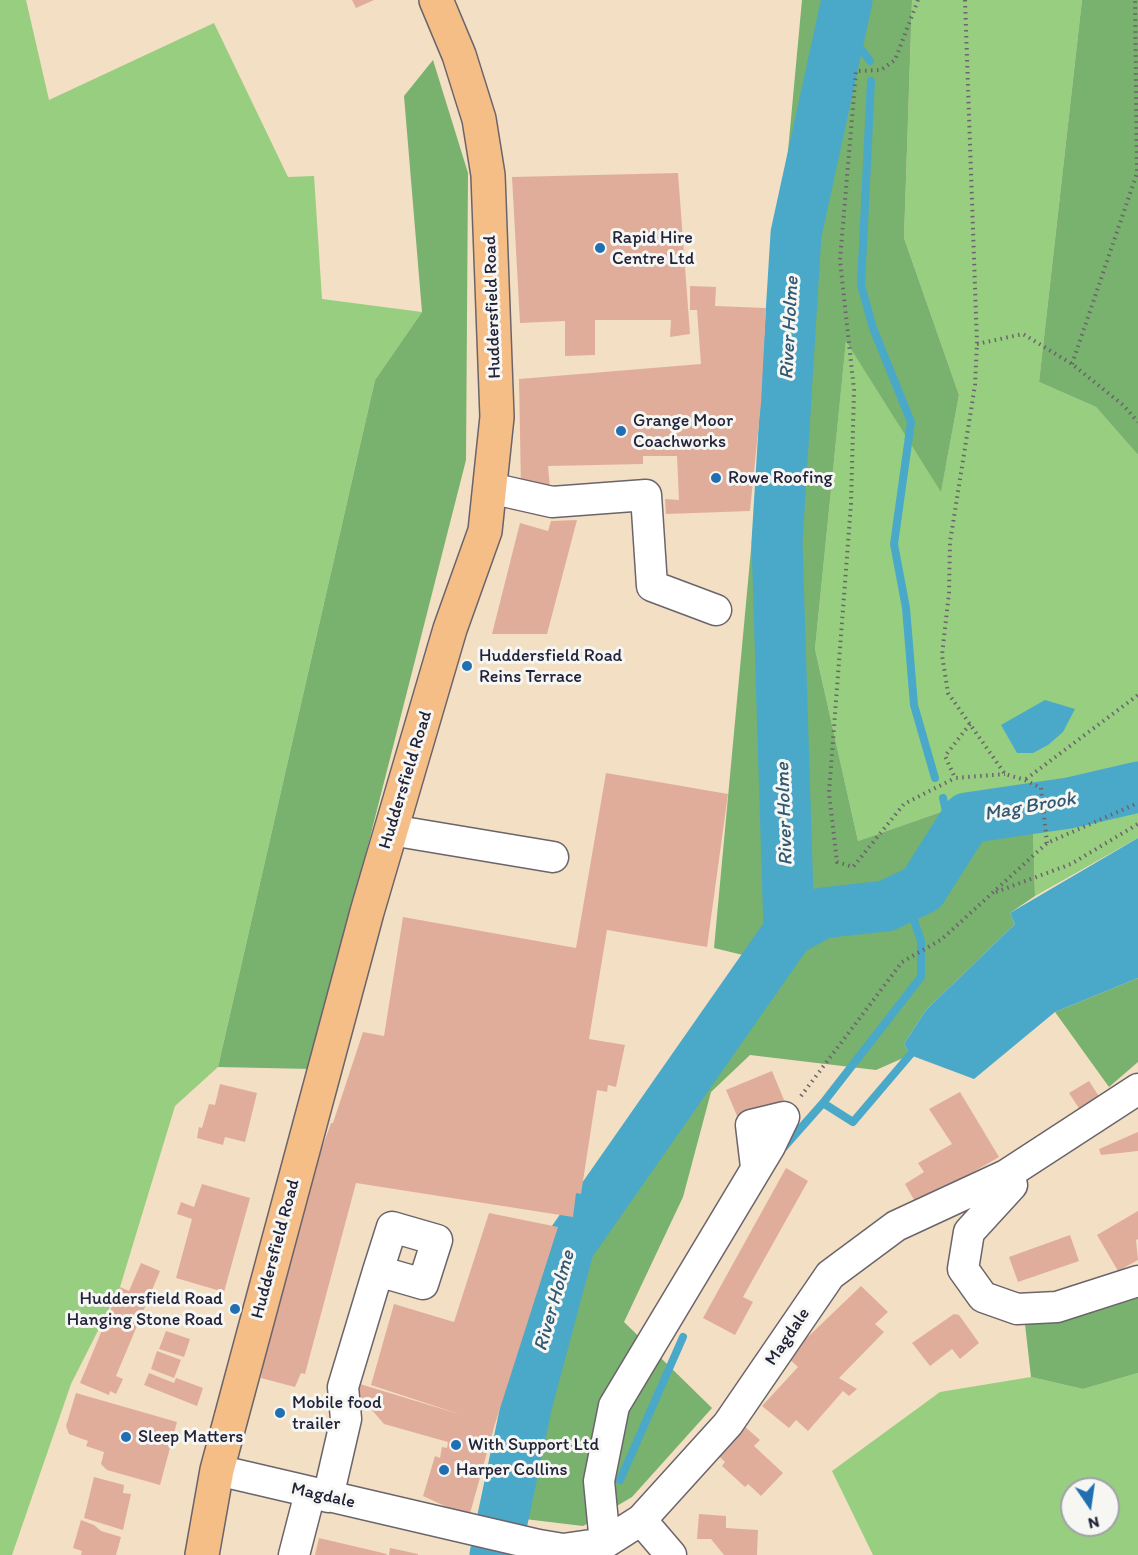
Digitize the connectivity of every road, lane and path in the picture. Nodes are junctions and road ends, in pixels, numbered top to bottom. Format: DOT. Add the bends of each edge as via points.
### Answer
graph roads {
  1 [pos="436,0"];
  2 [pos="918,0"];
  3 [pos="965,0"];
  4 [pos="1135,0"];
  5 [pos="977,344"];
  6 [pos="1072,364"];
  7 [pos="1138,422"];
  8 [pos="490,488"];
  9 [pos="716,610"];
  10 [pos="1138,695"];
  11 [pos="970,724"];
  12 [pos="1005,774"];
  13 [pos="955,778"];
  14 [pos="1026,780"];
  15 [pos="1138,803"];
  16 [pos="1138,824"];
  17 [pos="391,830"];
  18 [pos="1047,843"];
  19 [pos="553,857"];
  20 [pos="992,893"];
  21 [pos="1138,1089"];
  22 [pos="784,1117"];
  23 [pos="1006,1175"];
  24 [pos="378,1271"];
  25 [pos="1138,1281"];
  26 [pos="217,1470"];
  27 [pos="319,1495"];
  28 [pos="641,1521"];
  29 [pos="605,1543"];
  30 [pos="202,1555"];
  31 [pos="294,1555"];
  32 [pos="670,1555"];
  1 -- 8 [label="main road, Huddersfield Road" via="459,55 478,119 488,175 497,417"];
  2 -- 13 [label="path" via="895,60 881,70 856,71 840,260 854,390 851,504 829,792 837,862 853,867 904,804"];
  3 -- 5 [label="path"];
  4 -- 6 [label="path" via="1137,173"];
  5 -- 6 [label="path" via="1023,334"];
  5 -- 11 [label="path" via="975,385 950,542 942,655 948,693"];
  6 -- 7 [label="path" via="1124,405"];
  8 -- 9 [label="street" via="552,501 646,495 652,586"];
  8 -- 17 [label="main road, Huddersfield Road" via="485,531 450,630"];
  10 -- 14 [label="path"];
  11 -- 12 [label="path"];
  11 -- 13 [label="path" via="945,756"];
  12 -- 13 [label="path"];
  12 -- 14 [label="path"];
  14 -- 18 [label="path" via="1041,788"];
  15 -- 18 [label="path"];
  16 -- 20 [label="path" via="1071,864"];
  17 -- 19 [label="street"];
  17 -- 26 [label="main road, Huddersfield Road"];
  18 -- 20 [label="path"];
  20 -- 22 [label="path" via="942,939 902,962"];
  21 -- 23 [label="street, Magdale"];
  22 -- 29 [label="street" via="614,1406 599,1481"];
  23 -- 25 [label="street" via="1012,1185 969,1232 963,1269 983,1297 1017,1309 1057,1307"];
  23 -- 28 [label="street, Magdale" via="896,1226 830,1275 728,1424"];
  24 -- 27 [label="street" via="343,1387 346,1419"];
  26 -- 27 [label="street, Magdale"];
  26 -- 30 [label="main road, Huddersfield Road"];
  27 -- 29 [label="street, Magdale" via="539,1545 563,1549"];
  27 -- 31 [label="street"];
  28 -- 29 [label="street, Magdale"];
  28 -- 32 [label="street"];
}
